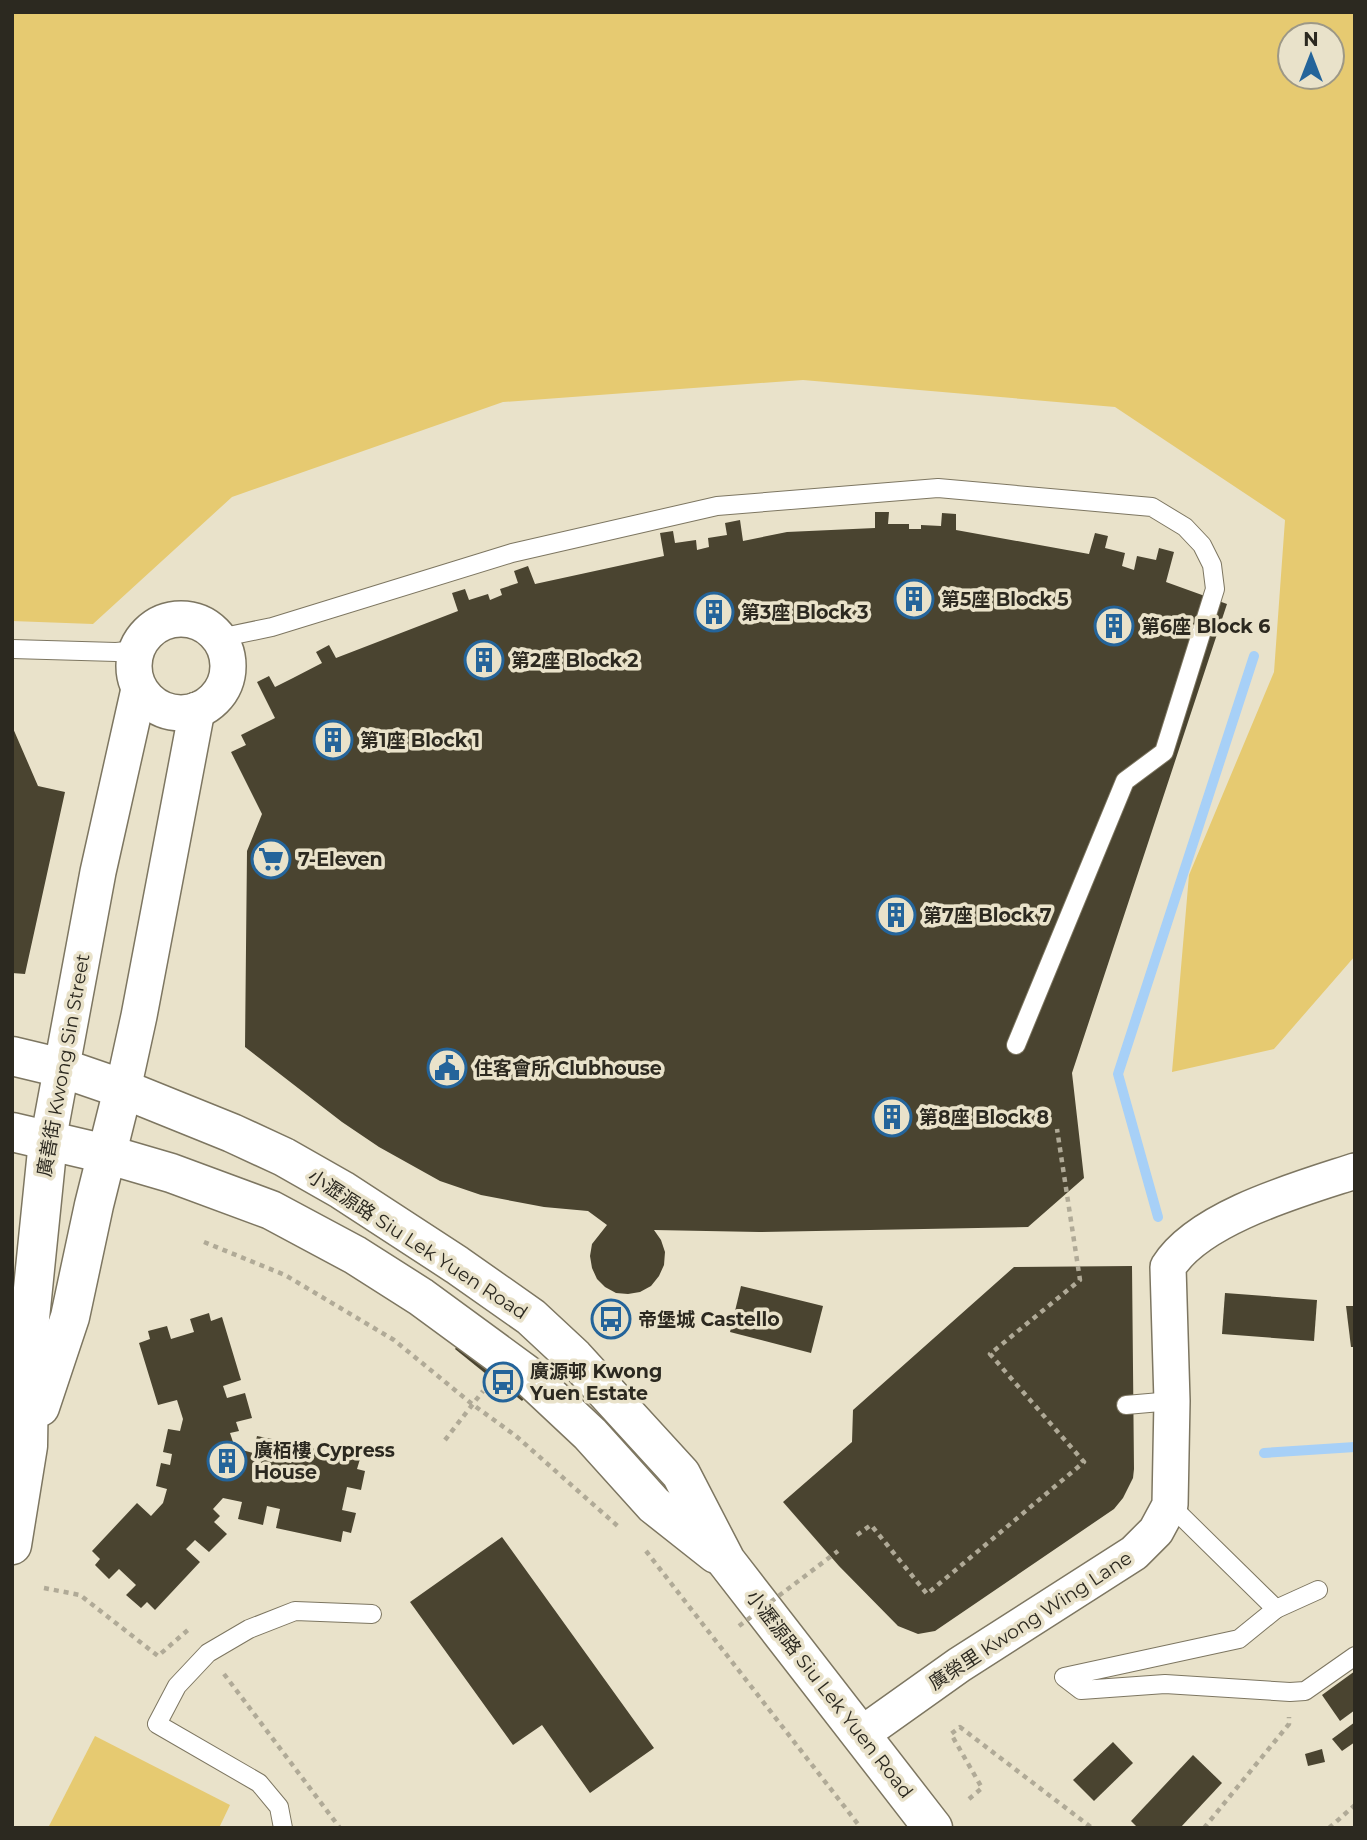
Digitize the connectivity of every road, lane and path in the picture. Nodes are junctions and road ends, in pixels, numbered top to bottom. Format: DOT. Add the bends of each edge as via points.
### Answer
graph roads {
  1 [pos="219,638"];
  2 [pos="12,649"];
  3 [pos="136,650"];
  4 [pos="139,688"];
  5 [pos="197,710"];
  6 [pos="1016,1045"];
  7 [pos="12,1056"];
  8 [pos="62,1068"];
  9 [pos="123,1089"];
  10 [pos="1057,1129"];
  11 [pos="30,1136"];
  12 [pos="106,1154"];
  13 [pos="1355,1171"];
  14 [pos="204,1241"];
  15 [pos="483,1391"];
  16 [pos="1172,1401"];
  17 [pos="472,1404"];
  18 [pos="1126,1405"];
  19 [pos="445,1440"];
  20 [pos="27,1446"];
  21 [pos="1170,1505"];
  22 [pos="857,1535"];
  23 [pos="631,1538"];
  24 [pos="12,1545"];
  25 [pos="642,1547"];
  26 [pos="838,1551"];
  27 [pos="726,1561"];
  28 [pos="44,1588"];
  29 [pos="1318,1590"];
  30 [pos="1276,1609"];
  31 [pos="372,1614"];
  32 [pos="739,1626"];
  33 [pos="208,1653"];
  34 [pos="1355,1656"];
  35 [pos="1290,1692"];
  36 [pos="862,1734"];
  37 [pos="970,1799"];
  38 [pos="1355,1805"];
  39 [pos="283,1828"];
  40 [pos="340,1828"];
  41 [pos="861,1828"];
  42 [pos="933,1828"];
  43 [pos="1092,1828"];
  44 [pos="1204,1828"];
  45 [pos="1329,1828"];
  1 -- 3 [label="street" via="195,621 167,621 143,637"];
  1 -- 5 [label="street" via="228,665 226,680 220,693"];
  1 -- 6 [label="lane" via="272,627 512,553 717,506 938,488 1152,507 1185,527 1202,545 1212,565 1215,589 1164,752 1125,781"];
  2 -- 3 [label="lane"];
  3 -- 4 [label="street, 廣善街 Kwong Sin Street"];
  4 -- 5 [label="street" via="147,699 171,712"];
  4 -- 8 [label="street, 廣善街 Kwong Sin Street"];
  5 -- 9 [label="street, 廣善街 Kwong Sin Street"];
  7 -- 8 [label="street, 小瀝源路 Siu Lek Yuen Road"];
  8 -- 9 [label="street, 小瀝源路 Siu Lek Yuen Road"];
  8 -- 11 [label="street, 廣善街 Kwong Sin Street"];
  9 -- 12 [label="street, 廣善街 Kwong Sin Street"];
  9 -- 27 [label="street, 小瀝源路 Siu Lek Yuen Road" via="295,1164 531,1317 583,1366 681,1474"];
  10 -- 22 [label="path" via="1080,1280 990,1354 1084,1462 927,1594 871,1525"];
  11 -- 12 [label="street, 小瀝源路 Siu Lek Yuen Road"];
  11 -- 20 [label="street, 廣善街 Kwong Sin Street"];
  12 -- 20 [label="street, 廣善街 Kwong Sin Street" via="70,1317"];
  12 -- 27 [label="street, 小瀝源路 Siu Lek Yuen Road" via="271,1210 421,1297 526,1374 590,1434 654,1505"];
  13 -- 16 [label="street, 廣榮里 Kwong Wing Lane" via="1263,1204 1177,1252 1168,1267"];
  14 -- 17 [label="path" via="285,1275 383,1334"];
  15 -- 17 [label="path"];
  16 -- 18 [label="lane"];
  16 -- 21 [label="street, 廣榮里 Kwong Wing Lane"];
  17 -- 19 [label="path"];
  17 -- 23 [label="path" via="516,1436"];
  20 -- 24 [label="street, 廣善街 Kwong Sin Street"];
  21 -- 30 [label="lane"];
  21 -- 36 [label="street, 廣榮里 Kwong Wing Lane" via="1156,1531 1134,1553 959,1665"];
  25 -- 41 [label="path"];
  26 -- 32 [label="path, bridge"];
  27 -- 36 [label="street, 小瀝源路 Siu Lek Yuen Road"];
  28 -- 33 [label="path" via="80,1595 158,1656 189,1629"];
  29 -- 30 [label="lane"];
  30 -- 35 [label="lane" via="1239,1639 1065,1677 1081,1690 1165,1684"];
  31 -- 33 [label="lane" via="295,1611 249,1629"];
  33 -- 39 [label="lane" via="177,1686 157,1724 259,1783 279,1807"];
  33 -- 40 [label="path"];
  34 -- 35 [label="lane" via="1305,1690"];
  35 -- 44 [label="path" via="1289,1724"];
  36 -- 42 [label="street, 小瀝源路 Siu Lek Yuen Road"];
  37 -- 43 [label="path" via="982,1788 951,1734 960,1727"];
  38 -- 45 [label="path"];
}
